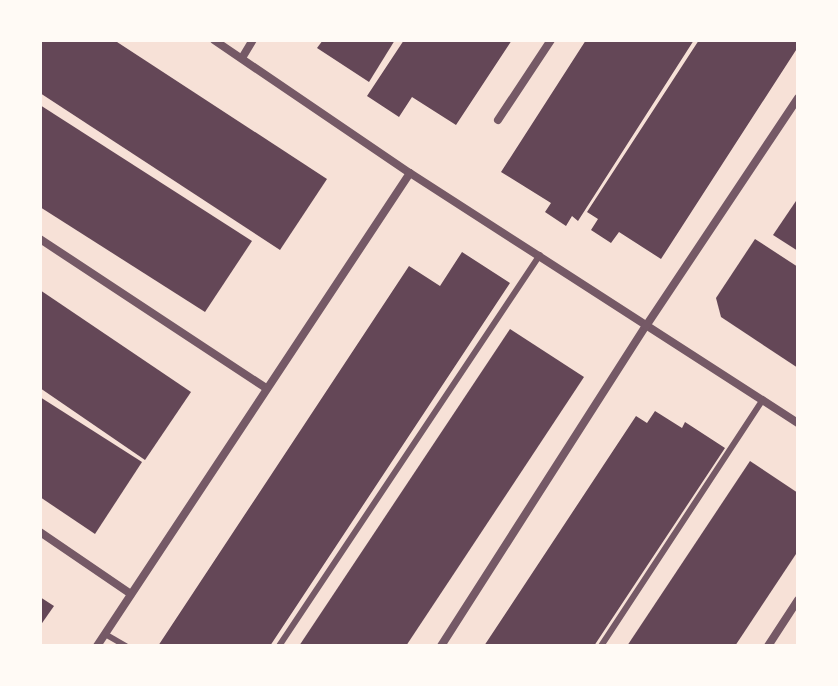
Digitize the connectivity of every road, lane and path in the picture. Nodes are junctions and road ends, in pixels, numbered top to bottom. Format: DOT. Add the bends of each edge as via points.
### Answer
graph roads {
  1 [pos="214,40"];
  2 [pos="253,40"];
  3 [pos="551,40"];
  4 [pos="242,58"];
  5 [pos="797,101"];
  6 [pos="498,120"];
  7 [pos="410,173"];
  8 [pos="40,239"];
  9 [pos="540,255"];
  10 [pos="646,326"];
  11 [pos="266,388"];
  12 [pos="763,399"];
  13 [pos="798,423"];
  14 [pos="40,532"];
  15 [pos="131,594"];
  16 [pos="798,600"];
  17 [pos="105,634"];
  18 [pos="97,646"];
  19 [pos="126,646"];
  20 [pos="279,646"];
  21 [pos="441,646"];
  22 [pos="601,646"];
  23 [pos="768,646"];
  1 -- 4 [label="street"];
  2 -- 4 [label="street"];
  3 -- 6 [label="street"];
  4 -- 7 [label="street"];
  5 -- 10 [label="street"];
  7 -- 9 [label="street"];
  7 -- 11 [label="street"];
  8 -- 11 [label="street"];
  9 -- 10 [label="street"];
  9 -- 20 [label="lane"];
  10 -- 12 [label="street"];
  10 -- 21 [label="street"];
  11 -- 15 [label="street"];
  12 -- 13 [label="street"];
  12 -- 22 [label="lane"];
  14 -- 15 [label="street"];
  15 -- 17 [label="street"];
  16 -- 23 [label="street"];
  17 -- 18 [label="street"];
  17 -- 19 [label="lane"];
}
